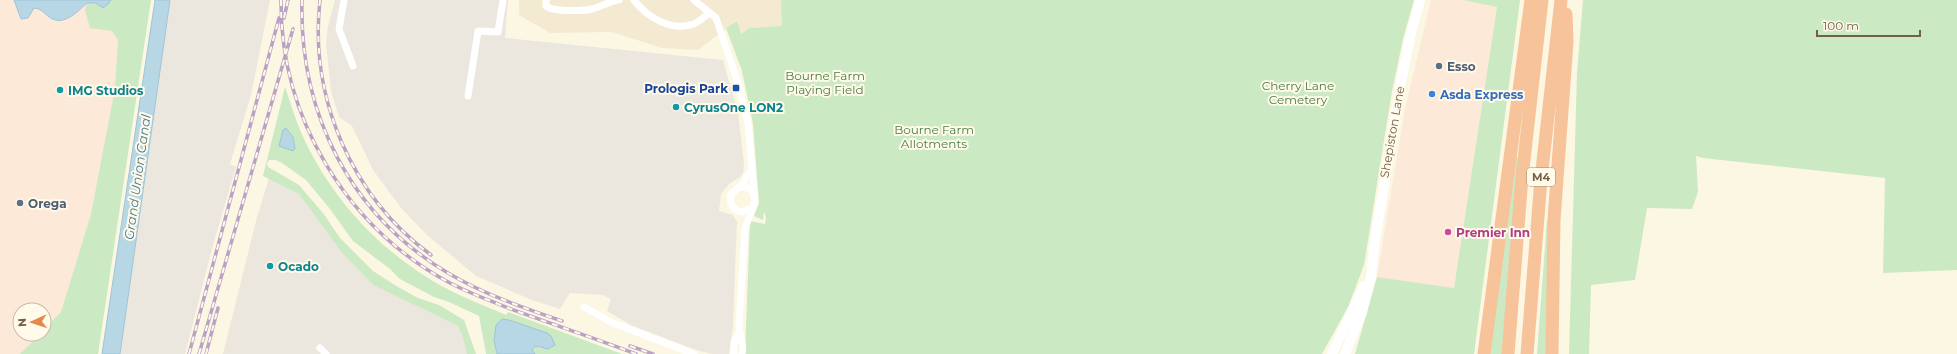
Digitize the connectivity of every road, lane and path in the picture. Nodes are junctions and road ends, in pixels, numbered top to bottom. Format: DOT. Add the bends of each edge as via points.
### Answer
graph roads {
  1 [pos="344,0"];
  2 [pos="503,0"];
  3 [pos="546,0"];
  4 [pos="613,0"];
  5 [pos="634,0"];
  6 [pos="694,0"];
  7 [pos="1420,0"];
  8 [pos="1531,0"];
  9 [pos="1542,0"];
  10 [pos="1561,0"];
  11 [pos="1566,0"];
  12 [pos="709,13"];
  13 [pos="354,66"];
  14 [pos="468,96"];
  15 [pos="752,168"];
  16 [pos="741,186"];
  17 [pos="754,194"];
  18 [pos="752,208"];
  19 [pos="742,212"];
  20 [pos="745,230"];
  21 [pos="1371,265"];
  22 [pos="584,307"];
  23 [pos="739,333"];
  24 [pos="320,348"];
  25 [pos="326,354"];
  26 [pos="694,354"];
  27 [pos="734,354"];
  28 [pos="742,354"];
  29 [pos="1332,354"];
  30 [pos="1345,354"];
  31 [pos="1484,354"];
  32 [pos="1508,354"];
  33 [pos="1527,354"];
  34 [pos="1552,354"];
  1 -- 13 [label="street" via="339,29"];
  2 -- 14 [label="street" via="498,32 478,31"];
  3 -- 4 [label="street" via="546,6 556,10 592,9"];
  5 -- 12 [label="street" via="642,12 673,26 695,24"];
  6 -- 12 [label="street"];
  7 -- 21 [label="street, Shepiston Lane" via="1405,58"];
  8 -- 31 [label="highway" via="1509,150"];
  9 -- 32 [label="highway, M4" via="1522,177"];
  10 -- 33 [label="highway, M4" via="1541,179"];
  11 -- 34 [label="highway, M4" via="1567,42 1554,220"];
  12 -- 15 [label="street" via="716,18 739,86 748,124"];
  15 -- 16 [label="street"];
  15 -- 17 [label="street"];
  16 -- 17 [label="street" via="749,188"];
  16 -- 19 [label="street" via="732,191 730,198 734,209"];
  17 -- 18 [label="street" via="755,202"];
  18 -- 19 [label="street"];
  18 -- 20 [label="street"];
  19 -- 20 [label="street"];
  20 -- 23 [label="street"];
  21 -- 29 [label="street, Shepiston Lane"];
  21 -- 30 [label="street, Shepiston Lane" via="1371,277 1362,312"];
  22 -- 26 [label="street" via="613,323"];
  23 -- 27 [label="street" via="734,342"];
  23 -- 28 [label="street" via="743,341"];
  24 -- 25 [label="street"];
}
